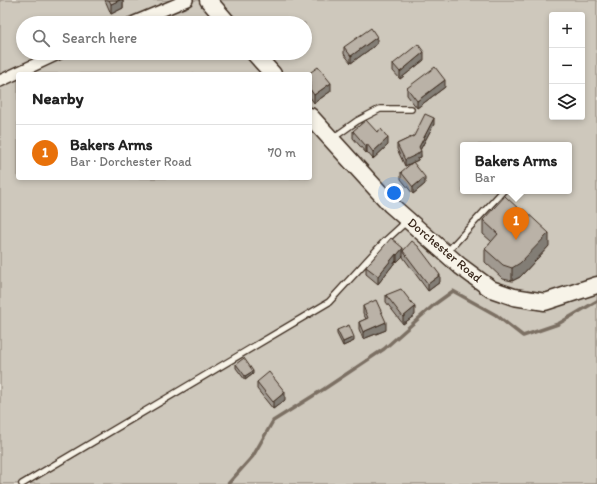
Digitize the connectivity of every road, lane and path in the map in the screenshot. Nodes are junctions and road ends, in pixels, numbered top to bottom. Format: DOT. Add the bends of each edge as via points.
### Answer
graph roads {
  1 [pos="187,0"];
  2 [pos="208,0"];
  3 [pos="149,16"];
  4 [pos="222,16"];
  5 [pos="45,60"];
  6 [pos="260,60"];
  7 [pos="19,72"];
  8 [pos="271,72"];
  9 [pos="16,74"];
  10 [pos="0,81"];
  11 [pos="411,109"];
  12 [pos="312,118"];
  13 [pos="331,140"];
  14 [pos="500,194"];
  15 [pos="408,219"];
  16 [pos="446,253"];
  17 [pos="596,284"];
  18 [pos="22,484"];
  1 -- 3 [label="street"];
  2 -- 4 [label="main road"];
  5 -- 7 [label="street"];
  6 -- 8 [label="main road"];
  9 -- 10 [label="street"];
  11 -- 13 [label="lane" via="380,109 357,121"];
  12 -- 13 [label="main road, Dorchester Road"];
  13 -- 15 [label="main road, Dorchester Road"];
  14 -- 16 [label="lane"];
  15 -- 16 [label="main road, Dorchester Road"];
  15 -- 18 [label="lane" via="329,302"];
  16 -- 17 [label="main road, Dorchester Road" via="492,289 514,297 545,302"];
}
